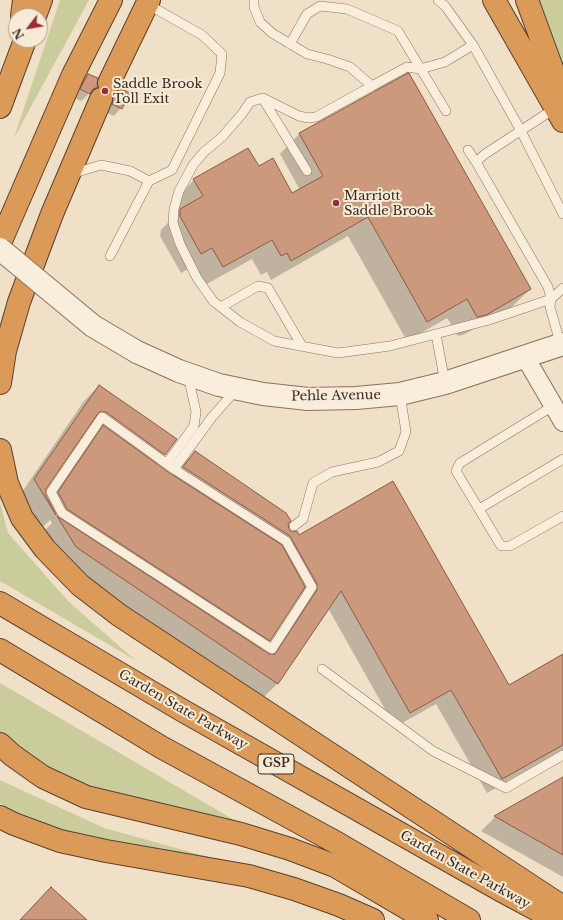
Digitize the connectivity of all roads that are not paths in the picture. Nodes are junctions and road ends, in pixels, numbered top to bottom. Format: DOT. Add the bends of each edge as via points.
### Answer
graph roads {
  1 [pos="111,0"];
  2 [pos="254,0"];
  3 [pos="438,0"];
  4 [pos="494,0"];
  5 [pos="511,0"];
  6 [pos="527,0"];
  7 [pos="148,2"];
  8 [pos="290,44"];
  9 [pos="473,45"];
  10 [pos="20,48"];
  11 [pos="420,69"];
  12 [pos="553,71"];
  13 [pos="372,86"];
  14 [pos="263,98"];
  15 [pos="561,106"];
  16 [pos="0,107"];
  17 [pos="446,111"];
  18 [pos="520,131"];
  19 [pos="468,150"];
  20 [pos="476,162"];
  21 [pos="307,171"];
  22 [pos="69,175"];
  23 [pos="149,181"];
  24 [pos="563,214"];
  25 [pos="0,243"];
  26 [pos="0,249"];
  27 [pos="110,256"];
  28 [pos="563,288"];
  29 [pos="550,299"];
  30 [pos="221,307"];
  31 [pos="436,334"];
  32 [pos="302,346"];
  33 [pos="562,347"];
  34 [pos="525,357"];
  35 [pos="188,374"];
  36 [pos="0,383"];
  37 [pos="445,383"];
  38 [pos="238,388"];
  39 [pos="400,394"];
  40 [pos="554,406"];
  41 [pos="563,422"];
  42 [pos="0,450"];
  43 [pos="563,459"];
  44 [pos="170,466"];
  45 [pos="480,509"];
  46 [pos="563,516"];
  47 [pos="294,526"];
  48 [pos="0,602"];
  49 [pos="0,650"];
  50 [pos="322,669"];
  51 [pos="0,744"];
  52 [pos="563,755"];
  53 [pos="0,817"];
  54 [pos="563,907"];
  55 [pos="373,920"];
  56 [pos="427,920"];
  57 [pos="470,920"];
  58 [pos="556,920"];
  1 -- 25 [label="highway" via="73,75"];
  2 -- 8 [label="lane" via="260,22"];
  3 -- 9 [label="lane"];
  4 -- 15 [label="highway"];
  5 -- 12 [label="highway"];
  6 -- 12 [label="highway"];
  7 -- 22 [label="highway" via="105,91"];
  7 -- 23 [label="lane" via="202,35 222,54 220,73 172,170"];
  8 -- 11 [label="lane" via="307,14 320,6 347,8 398,31"];
  8 -- 13 [label="lane" via="307,54 350,67"];
  9 -- 11 [label="lane" via="445,62"];
  9 -- 18 [label="lane"];
  10 -- 16 [label="highway"];
  11 -- 13 [label="lane" via="406,67"];
  11 -- 17 [label="lane"];
  12 -- 15 [label="highway"];
  13 -- 14 [label="lane" via="316,117 308,118"];
  14 -- 21 [label="lane"];
  14 -- 30 [label="lane" via="250,102 222,137 193,165 179,191 174,209 173,223 180,244 197,278 213,301"];
  15 -- 18 [label="lane"];
  18 -- 20 [label="lane"];
  18 -- 24 [label="lane"];
  19 -- 20 [label="lane"];
  20 -- 29 [label="lane" via="548,287"];
  22 -- 23 [label="lane" via="101,165 130,171"];
  22 -- 36 [label="highway" via="19,302 5,351"];
  23 -- 27 [label="lane"];
  26 -- 35 [label="street, Pehle Avenue, bridge" via="93,326 137,352"];
  28 -- 29 [label="lane"];
  29 -- 31 [label="lane" via="489,320"];
  29 -- 33 [label="lane"];
  30 -- 32 [label="lane" via="240,322 274,341"];
  30 -- 32 [label="lane" via="258,286 268,288"];
  31 -- 32 [label="lane" via="390,346 338,353"];
  31 -- 37 [label="lane"];
  33 -- 34 [label="street, Pehle Avenue"];
  34 -- 37 [label="street, Pehle Avenue"];
  34 -- 40 [label="street"];
  35 -- 38 [label="street, Pehle Avenue" via="219,385"];
  35 -- 44 [label="lane" via="196,412 194,426"];
  37 -- 39 [label="street, Pehle Avenue"];
  38 -- 39 [label="street, Pehle Avenue" via="263,394 308,399"];
  38 -- 44 [label="lane"];
  39 -- 47 [label="lane" via="406,432 399,451 378,462 332,472 313,483 303,519"];
  40 -- 41 [label="street"];
  40 -- 45 [label="lane" via="460,463 456,471"];
  42 -- 54 [label="highway" via="7,483 22,518 45,549 80,585 119,614"];
  43 -- 45 [label="lane"];
  44 -- 44 [label="lane" via="102,417 51,492 62,513 272,649 312,587 286,541"];
  45 -- 46 [label="lane" via="501,546 510,546"];
  48 -- 58 [label="highway, Garden State Parkway / GSP" via="192,716"];
  49 -- 57 [label="highway" via="161,747 338,843"];
  50 -- 52 [label="lane" via="433,751 506,788"];
  51 -- 56 [label="highway" via="43,777 86,797 241,834 290,849 335,866"];
  53 -- 55 [label="highway" via="60,841 249,876 339,904"];
}
